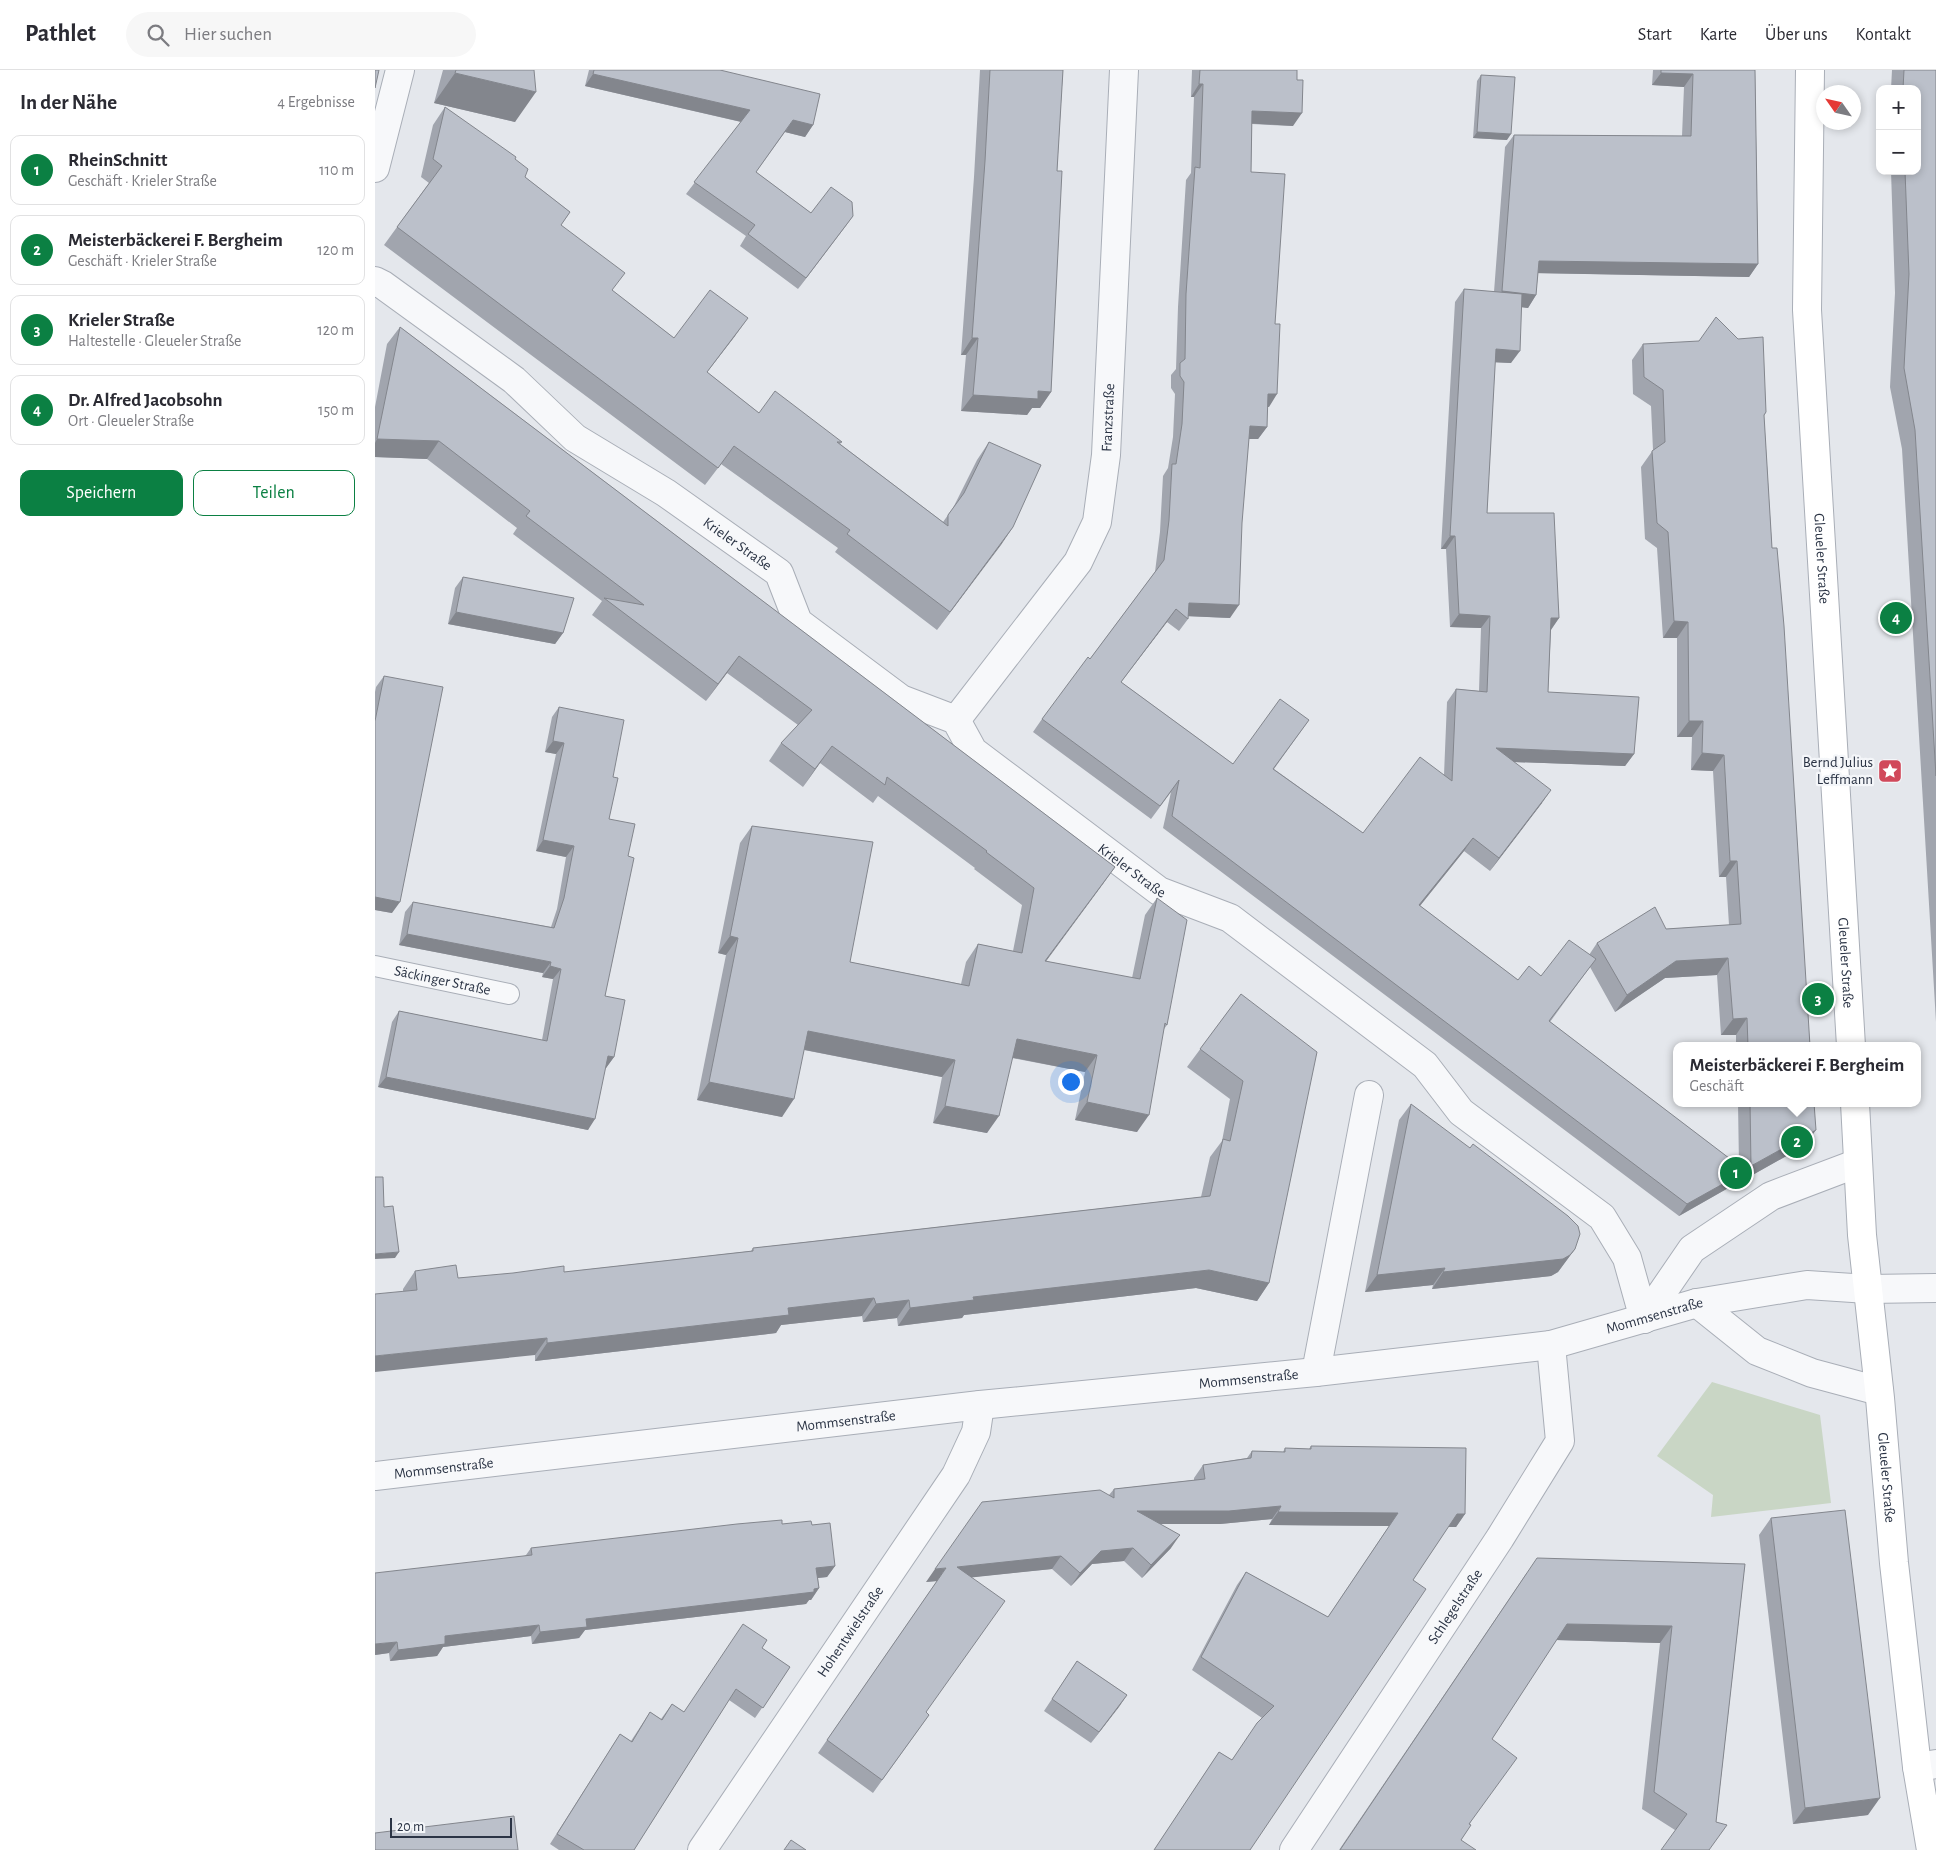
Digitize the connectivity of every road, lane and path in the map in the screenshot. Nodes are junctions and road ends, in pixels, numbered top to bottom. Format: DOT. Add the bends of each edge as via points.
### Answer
graph roads {
  1 [pos="400,70"];
  2 [pos="1124,70"];
  3 [pos="1810,70"];
  4 [pos="375,168"];
  5 [pos="375,281"];
  6 [pos="956,720"];
  7 [pos="375,966"];
  8 [pos="509,994"];
  9 [pos="1851,1042"];
  10 [pos="1369,1095"];
  11 [pos="1855,1107"];
  12 [pos="1858,1163"];
  13 [pos="1868,1288"];
  14 [pos="1936,1288"];
  15 [pos="1697,1303"];
  16 [pos="1644,1319"];
  17 [pos="1551,1345"];
  18 [pos="1316,1372"];
  19 [pos="1879,1392"];
  20 [pos="980,1405"];
  21 [pos="375,1476"];
  22 [pos="1927,1765"];
  23 [pos="702,1850"];
  24 [pos="1294,1850"];
  25 [pos="1931,1850"];
  1 -- 4 [label="street"];
  2 -- 6 [label="street, Franzstraße" via="1106,454 1097,522 1078,562"];
  3 -- 9 [label="main road, Gleueler Straße" via="1807,310"];
  5 -- 6 [label="street, Krieler Straße" via="514,380 575,438 666,493 779,573 799,622 901,699"];
  6 -- 16 [label="street, Krieler Straße" via="973,751 1159,891 1230,918 1348,1005 1425,1065 1461,1112 1602,1217 1627,1258"];
  7 -- 8 [label="lane, Säckinger Straße"];
  10 -- 18 [label="street, Mommsenstraße"];
  11 -- 12 [label="main road, Gleueler Straße"];
  12 -- 13 [label="main road, Gleueler Straße"];
  12 -- 16 [label="street" via="1771,1196 1692,1249"];
  13 -- 14 [label="street, Mommsenstraße"];
  13 -- 15 [label="street, Mommsenstraße" via="1807,1285"];
  13 -- 19 [label="main road, Gleueler Straße"];
  15 -- 16 [label="street, Mommsenstraße"];
  15 -- 19 [label="street" via="1757,1351 1812,1373"];
  16 -- 17 [label="street, Mommsenstraße"];
  17 -- 18 [label="street, Mommsenstraße"];
  17 -- 24 [label="street, Schlegelstraße" via="1560,1442"];
  18 -- 20 [label="street, Mommsenstraße"];
  19 -- 22 [label="main road, Gleueler Straße" via="1893,1564"];
  20 -- 21 [label="street, Mommsenstraße"];
  20 -- 23 [label="street, Hohentwielstraße" via="975,1432 956,1475"];
  22 -- 25 [label="main road, Gleueler Straße"];
}
